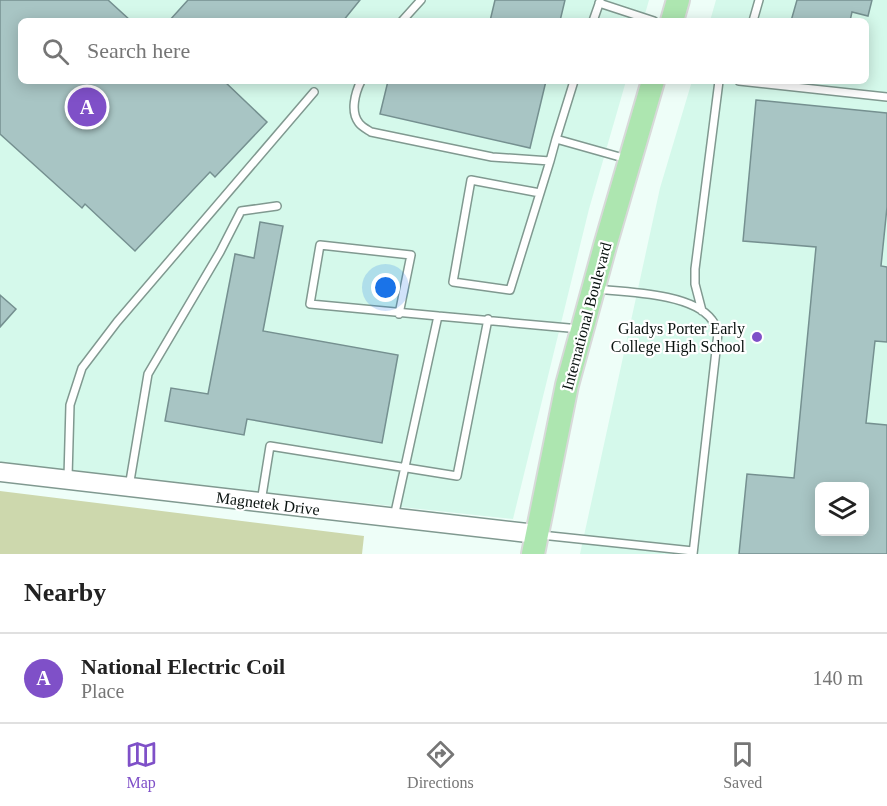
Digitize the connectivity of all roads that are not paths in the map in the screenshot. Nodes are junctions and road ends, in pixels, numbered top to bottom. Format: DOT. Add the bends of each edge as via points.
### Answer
graph roads {
  1 [pos="421,0"];
  2 [pos="678,0"];
  3 [pos="759,0"];
  4 [pos="600,2"];
  5 [pos="405,18"];
  6 [pos="595,18"];
  7 [pos="645,18"];
  8 [pos="673,18"];
  9 [pos="754,18"];
  10 [pos="360,84"];
  11 [pos="573,84"];
  12 [pos="652,84"];
  13 [pos="718,84"];
  14 [pos="767,84"];
  15 [pos="314,92"];
  16 [pos="887,97"];
  17 [pos="556,139"];
  18 [pos="630,160"];
  19 [pos="550,161"];
  20 [pos="540,193"];
  21 [pos="277,206"];
  22 [pos="593,288"];
  23 [pos="702,311"];
  24 [pos="399,314"];
  25 [pos="438,316"];
  26 [pos="488,320"];
  27 [pos="582,329"];
  28 [pos="406,466"];
  29 [pos="0,472"];
  30 [pos="68,480"];
  31 [pos="129,487"];
  32 [pos="261,502"];
  33 [pos="394,517"];
  34 [pos="535,544"];
  35 [pos="693,553"];
  1 -- 5 [label="lane"];
  2 -- 8 [label="main road"];
  3 -- 9 [label="lane"];
  4 -- 6 [label="lane"];
  4 -- 7 [label="lane"];
  10 -- 19 [label="lane" via="354,107 359,123 371,132 492,157"];
  11 -- 17 [label="lane"];
  12 -- 18 [label="main road, International Boulevard"];
  13 -- 23 [label="lane" via="695,269"];
  14 -- 16 [label="lane"];
  15 -- 30 [label="lane" via="117,322 82,369 70,405"];
  17 -- 18 [label="lane"];
  17 -- 19 [label="lane"];
  18 -- 22 [label="main road, International Boulevard"];
  19 -- 20 [label="lane"];
  20 -- 20 [label="lane" via="510,290 453,282 471,180"];
  21 -- 31 [label="lane" via="241,211 148,374"];
  22 -- 23 [label="lane" via="673,298"];
  22 -- 27 [label="main road, International Boulevard"];
  23 -- 35 [label="lane" via="718,333"];
  24 -- 24 [label="lane" via="310,304 320,244 411,255"];
  24 -- 25 [label="lane"];
  25 -- 26 [label="lane"];
  25 -- 28 [label="lane"];
  26 -- 27 [label="lane"];
  26 -- 28 [label="lane" via="457,476"];
  27 -- 34 [label="main road, International Boulevard"];
  28 -- 32 [label="lane" via="270,446"];
  28 -- 33 [label="lane"];
  29 -- 30 [label="street, Magnetek Drive"];
  30 -- 31 [label="street, Magnetek Drive"];
  31 -- 32 [label="street, Magnetek Drive"];
  32 -- 33 [label="street, Magnetek Drive"];
  33 -- 34 [label="street, Magnetek Drive"];
  34 -- 35 [label="lane"];
}
